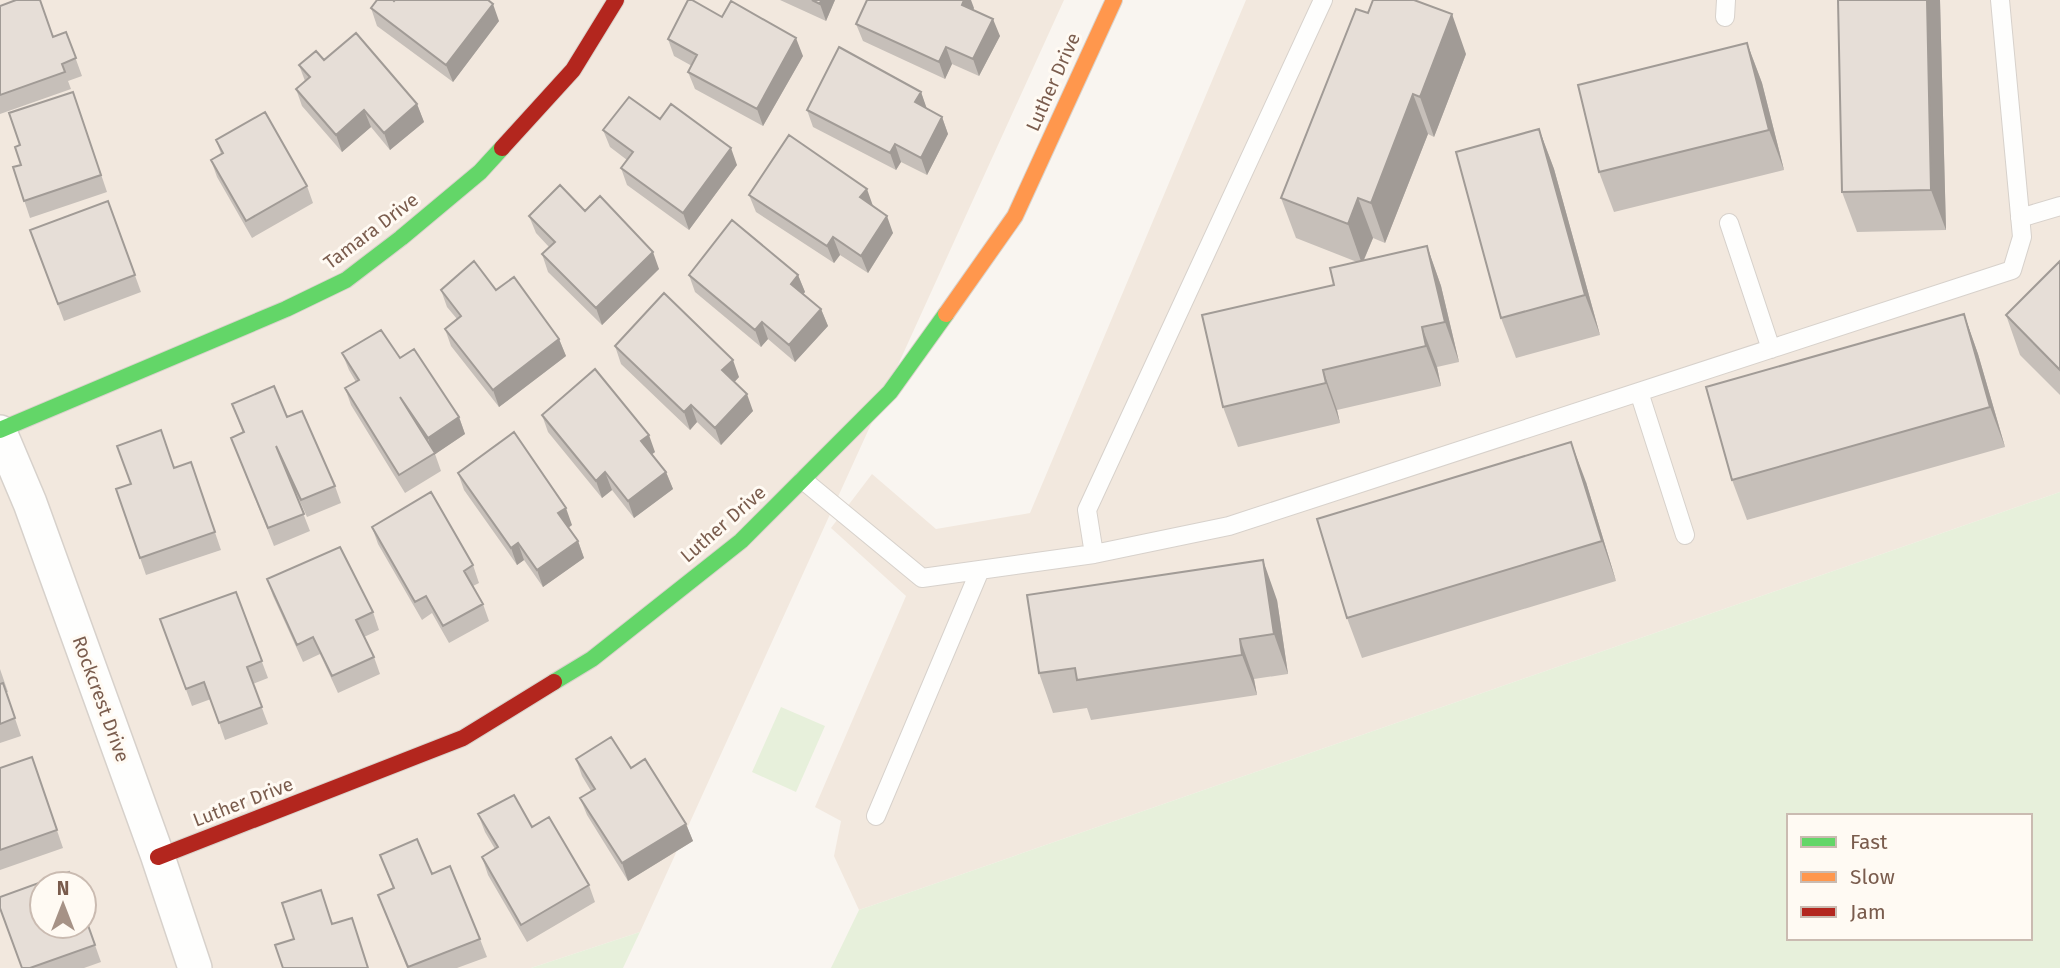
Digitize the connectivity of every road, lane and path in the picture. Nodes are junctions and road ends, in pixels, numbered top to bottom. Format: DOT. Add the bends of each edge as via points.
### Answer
graph roads {
  1 [pos="616,0"];
  2 [pos="1114,0"];
  3 [pos="1323,0"];
  4 [pos="2000,0"];
  5 [pos="2060,206"];
  6 [pos="2020,218"];
  7 [pos="1728,223"];
  8 [pos="1771,349"];
  9 [pos="1639,392"];
  10 [pos="0,431"];
  11 [pos="803,480"];
  12 [pos="1685,536"];
  13 [pos="1094,554"];
  14 [pos="980,570"];
  15 [pos="876,816"];
  16 [pos="158,857"];
  17 [pos="195,968"];
  1 -- 10 [label="street, Tamara Drive" via="573,70 480,172 346,280"];
  2 -- 11 [label="street, Luther Drive" via="1016,216 890,392"];
  3 -- 13 [label="lane" via="1087,510"];
  4 -- 6 [label="lane"];
  5 -- 6 [label="lane"];
  6 -- 8 [label="lane" via="2022,237 2012,270"];
  7 -- 8 [label="lane"];
  8 -- 9 [label="lane"];
  9 -- 12 [label="lane"];
  9 -- 13 [label="lane" via="1229,526"];
  10 -- 16 [label="street, Rockcrest Drive"];
  11 -- 14 [label="lane" via="922,578"];
  11 -- 16 [label="street, Luther Drive" via="741,541 592,659 463,738"];
  13 -- 14 [label="lane"];
  14 -- 15 [label="lane"];
  16 -- 17 [label="street, Rockcrest Drive"];
}
